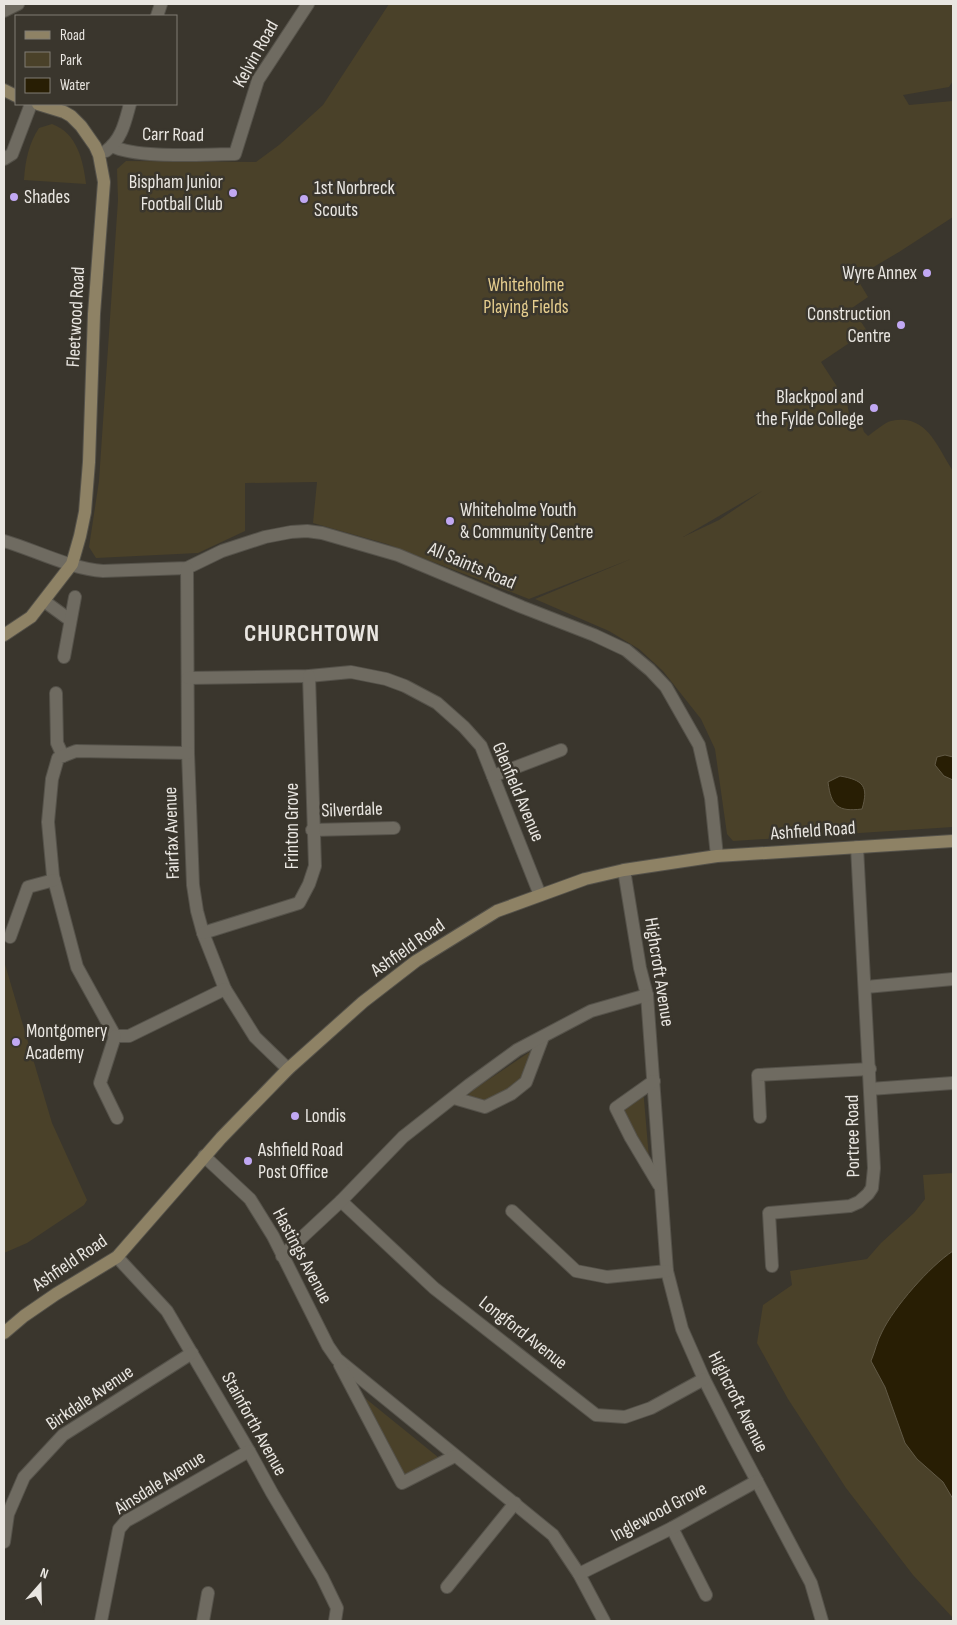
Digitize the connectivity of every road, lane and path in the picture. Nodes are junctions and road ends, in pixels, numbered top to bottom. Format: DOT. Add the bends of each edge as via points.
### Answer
graph roads {
  1 [pos="18,4"];
  2 [pos="308,4"];
  3 [pos="4,11"];
  4 [pos="31,105"];
  5 [pos="41,105"];
  6 [pos="130,105"];
  7 [pos="112,146"];
  8 [pos="235,154"];
  9 [pos="99,155"];
  10 [pos="4,159"];
  11 [pos="4,541"];
  12 [pos="72,564"];
  13 [pos="186,568"];
  14 [pos="75,598"];
  15 [pos="44,601"];
  16 [pos="70,620"];
  17 [pos="4,635"];
  18 [pos="64,656"];
  19 [pos="309,676"];
  20 [pos="188,678"];
  21 [pos="52,697"];
  22 [pos="561,750"];
  23 [pos="188,752"];
  24 [pos="63,756"];
  25 [pos="494,776"];
  26 [pos="394,828"];
  27 [pos="312,830"];
  28 [pos="953,841"];
  29 [pos="857,847"];
  30 [pos="717,856"];
  31 [pos="624,870"];
  32 [pos="54,880"];
  33 [pos="540,895"];
  34 [pos="203,933"];
  35 [pos="10,937"];
  36 [pos="953,979"];
  37 [pos="866,987"];
  38 [pos="225,989"];
  39 [pos="647,995"];
  40 [pos="115,1036"];
  41 [pos="543,1037"];
  42 [pos="288,1069"];
  43 [pos="870,1069"];
  44 [pos="654,1081"];
  45 [pos="953,1083"];
  46 [pos="870,1089"];
  47 [pos="454,1098"];
  48 [pos="760,1117"];
  49 [pos="117,1118"];
  50 [pos="204,1156"];
  51 [pos="660,1188"];
  52 [pos="341,1201"];
  53 [pos="512,1211"];
  54 [pos="282,1256"];
  55 [pos="117,1257"];
  56 [pos="772,1266"];
  57 [pos="667,1271"];
  58 [pos="4,1333"];
  59 [pos="192,1353"];
  60 [pos="337,1359"];
  61 [pos="704,1378"];
  62 [pos="249,1451"];
  63 [pos="455,1456"];
  64 [pos="757,1481"];
  65 [pos="514,1503"];
  66 [pos="672,1528"];
  67 [pos="4,1542"];
  68 [pos="579,1574"];
  69 [pos="447,1587"];
  70 [pos="706,1594"];
  71 [pos="219,1608"];
  72 [pos="101,1621"];
  73 [pos="203,1621"];
  74 [pos="335,1621"];
  75 [pos="604,1621"];
  76 [pos="822,1621"];
  1 -- 3 [label="street"];
  2 -- 8 [label="street, Kelvin Road" via="258,80"];
  4 -- 10 [label="street" via="12,154"];
  5 -- 9 [label="street, Fleetwood Road" via="64,112 76,120"];
  6 -- 7 [label="street" via="123,130"];
  7 -- 8 [label="street, Carr Road" via="138,153"];
  7 -- 9 [label="street"];
  9 -- 12 [label="street, Fleetwood Road" via="104,182 94,314 89,462 85,512"];
  11 -- 12 [label="street, All Saints Road"];
  12 -- 13 [label="street, All Saints Road" via="103,571"];
  12 -- 15 [label="street"];
  13 -- 20 [label="street, Fairfax Avenue"];
  13 -- 30 [label="street, All Saints Road" via="265,538 291,532 322,533 398,555 626,650 666,687 699,745 711,798"];
  14 -- 16 [label="street"];
  15 -- 16 [label="street"];
  15 -- 17 [label="street" via="31,617"];
  16 -- 18 [label="street"];
  19 -- 20 [label="street, Glenfield Avenue"];
  19 -- 25 [label="street, Glenfield Avenue" via="351,672 405,686 438,703 481,746"];
  19 -- 27 [label="street, Frinton Grove"];
  20 -- 23 [label="street, Fairfax Avenue"];
  21 -- 24 [label="street" via="57,743"];
  22 -- 25 [label="street"];
  23 -- 24 [label="street" via="76,751"];
  23 -- 34 [label="street, Fairfax Avenue" via="193,885"];
  24 -- 32 [label="street" via="58,758 52,779 49,813"];
  25 -- 33 [label="street, Glenfield Avenue"];
  26 -- 27 [label="street, Silverdale"];
  27 -- 34 [label="street, Frinton Grove" via="315,866 298,903"];
  28 -- 29 [label="street, Ashfield Road"];
  29 -- 30 [label="street, Ashfield Road"];
  29 -- 37 [label="street, Portree Road"];
  30 -- 31 [label="street, Ashfield Road"];
  31 -- 33 [label="street, Ashfield Road" via="585,878"];
  31 -- 39 [label="street, Highcroft Avenue"];
  32 -- 35 [label="street" via="28,887"];
  32 -- 40 [label="street" via="77,967"];
  33 -- 42 [label="street, Ashfield Road" via="497,912 416,961 363,1002"];
  34 -- 38 [label="street, Fairfax Avenue"];
  36 -- 37 [label="street"];
  37 -- 43 [label="street, Portree Road"];
  38 -- 40 [label="street" via="129,1036"];
  38 -- 42 [label="street, Fairfax Avenue" via="256,1037"];
  39 -- 41 [label="street" via="591,1011"];
  39 -- 44 [label="street, Highcroft Avenue"];
  40 -- 49 [label="street" via="100,1083"];
  41 -- 47 [label="street" via="517,1050"];
  41 -- 47 [label="street" via="526,1082 511,1094 485,1107"];
  42 -- 50 [label="street, Ashfield Road"];
  43 -- 46 [label="street, Portree Road"];
  43 -- 48 [label="street, Portree Road" via="758,1075"];
  44 -- 51 [label="street, Highcroft Avenue"];
  44 -- 51 [label="street, Highcroft Avenue" via="616,1108"];
  45 -- 46 [label="street"];
  46 -- 56 [label="street, Portree Road" via="872,1188 859,1202 850,1206 768,1213"];
  47 -- 52 [label="street" via="404,1137"];
  50 -- 54 [label="street, Hastings Avenue" via="250,1199"];
  50 -- 55 [label="street, Ashfield Road"];
  51 -- 57 [label="street, Highcroft Avenue"];
  52 -- 54 [label="street"];
  52 -- 61 [label="street, Longford Avenue" via="434,1288 596,1415 625,1417 634,1414"];
  53 -- 57 [label="street" via="576,1271 607,1277"];
  54 -- 60 [label="street, Hastings Avenue"];
  55 -- 58 [label="street, Ashfield Road" via="56,1294"];
  55 -- 59 [label="street, Stainforth Avenue" via="167,1311"];
  57 -- 61 [label="street, Highcroft Avenue" via="682,1330"];
  59 -- 62 [label="street, Stainforth Avenue"];
  59 -- 67 [label="street, Birkdale Avenue" via="63,1435 24,1477 8,1514"];
  60 -- 63 [label="street, Hastings Avenue"];
  60 -- 63 [label="street, Hastings Avenue" via="402,1483"];
  61 -- 64 [label="street, Highcroft Avenue"];
  62 -- 72 [label="street, Ainsdale Avenue" via="137,1514 118,1530"];
  62 -- 74 [label="street, Stainforth Avenue" via="322,1577 337,1608"];
  63 -- 65 [label="street, Hastings Avenue"];
  64 -- 66 [label="street, Inglewood Grove"];
  64 -- 76 [label="street, Highcroft Avenue" via="811,1583"];
  65 -- 68 [label="street, Hastings Avenue" via="553,1535"];
  65 -- 69 [label="street"];
  66 -- 68 [label="street, Inglewood Grove"];
  66 -- 70 [label="street"];
  68 -- 75 [label="street, Hastings Avenue"];
  71 -- 73 [label="street" via="207,1599"];
}
